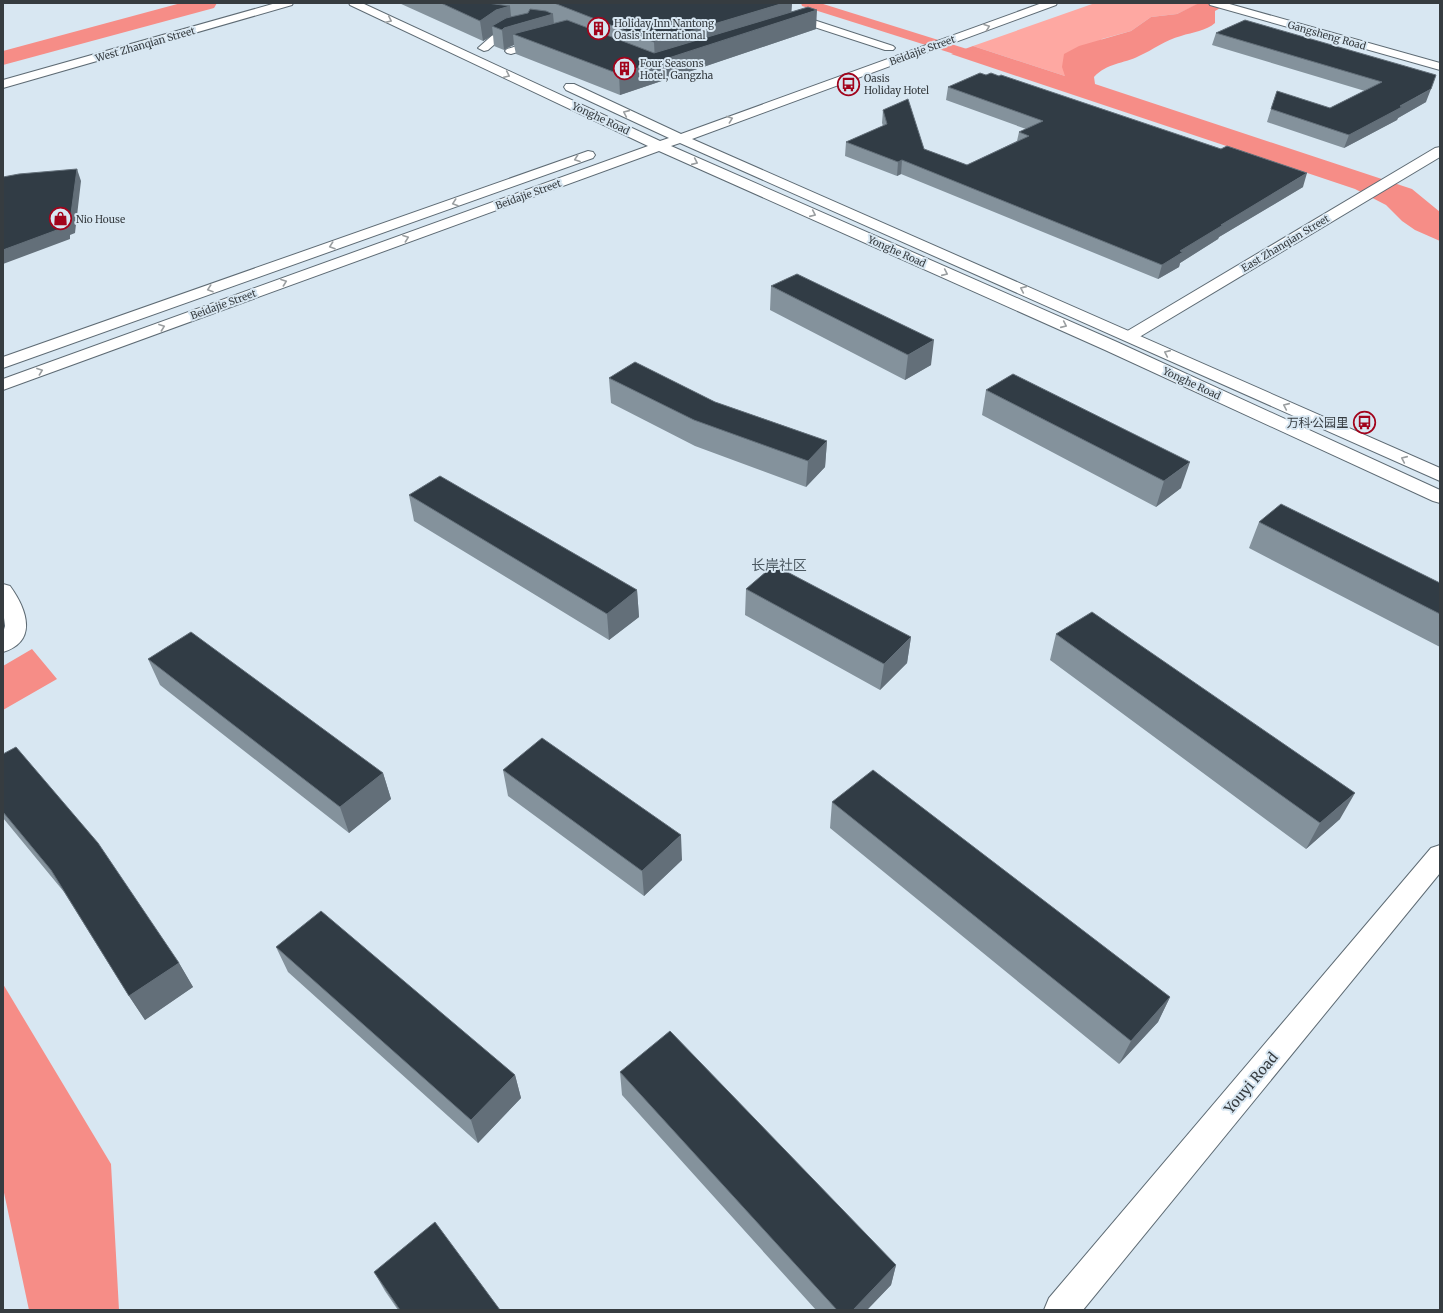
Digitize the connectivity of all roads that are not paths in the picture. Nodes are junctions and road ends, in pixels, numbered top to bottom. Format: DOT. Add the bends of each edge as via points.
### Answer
graph roads {
  1 [pos="288,3"];
  2 [pos="354,3"];
  3 [pos="750,3"];
  4 [pos="1052,3"];
  5 [pos="1214,3"];
  6 [pos="807,21"];
  7 [pos="510,22"];
  8 [pos="785,28"];
  9 [pos="542,31"];
  10 [pos="874,53"];
  11 [pos="1440,67"];
  12 [pos="3,84"];
  13 [pos="562,84"];
  14 [pos="662,129"];
  15 [pos="678,131"];
  16 [pos="641,137"];
  17 [pos="620,144"];
  18 [pos="659,146"];
  19 [pos="1440,151"];
  20 [pos="598,152"];
  21 [pos="1130,336"];
  22 [pos="3,363"];
  23 [pos="3,385"];
  24 [pos="1440,475"];
  25 [pos="1440,497"];
  26 [pos="3,591"];
  27 [pos="3,644"];
  28 [pos="1440,856"];
  29 [pos="1061,1310"];
  1 -- 12 [label="main road, West Zhanqian Street"];
  2 -- 16 [label="main road, Yonghe Road, one-way"];
  3 -- 6 [label="main road"];
  15 -- 4 [label="main road, Beidajie Street, one-way" via="926,49"];
  5 -- 11 [label="main road, Gangsheng Road"];
  6 -- 8 [label="main road"];
  6 -- 10 [label="main road, Beidajie Street" via="895,46"];
  7 -- 9 [label="main road"];
  9 -- 9 [label="main road" via="512,56 480,46 500,34 515,29"];
  14 -- 13 [label="main road, Yonghe Road, one-way"];
  14 -- 15 [label="main road, Yonghe Road"];
  14 -- 16 [label="main road"];
  15 -- 18 [label="main road, Beidajie Street"];
  21 -- 15 [label="main road, Yonghe Road, one-way"];
  16 -- 17 [label="main road"];
  16 -- 18 [label="main road, Yonghe Road"];
  23 -- 18 [label="main road, Beidajie Street, one-way"];
  18 -- 25 [label="main road, Yonghe Road, one-way" via="1111,346"];
  19 -- 21 [label="main road, East Zhanqian Street"];
  20 -- 22 [label="main road, Beidajie Street, one-way"];
  24 -- 21 [label="main road, Yonghe Road, one-way"];
  26 -- 27 [label="main road" via="17,618 16,629"];
  28 -- 29 [label="main road, Youyi Road"];
}
